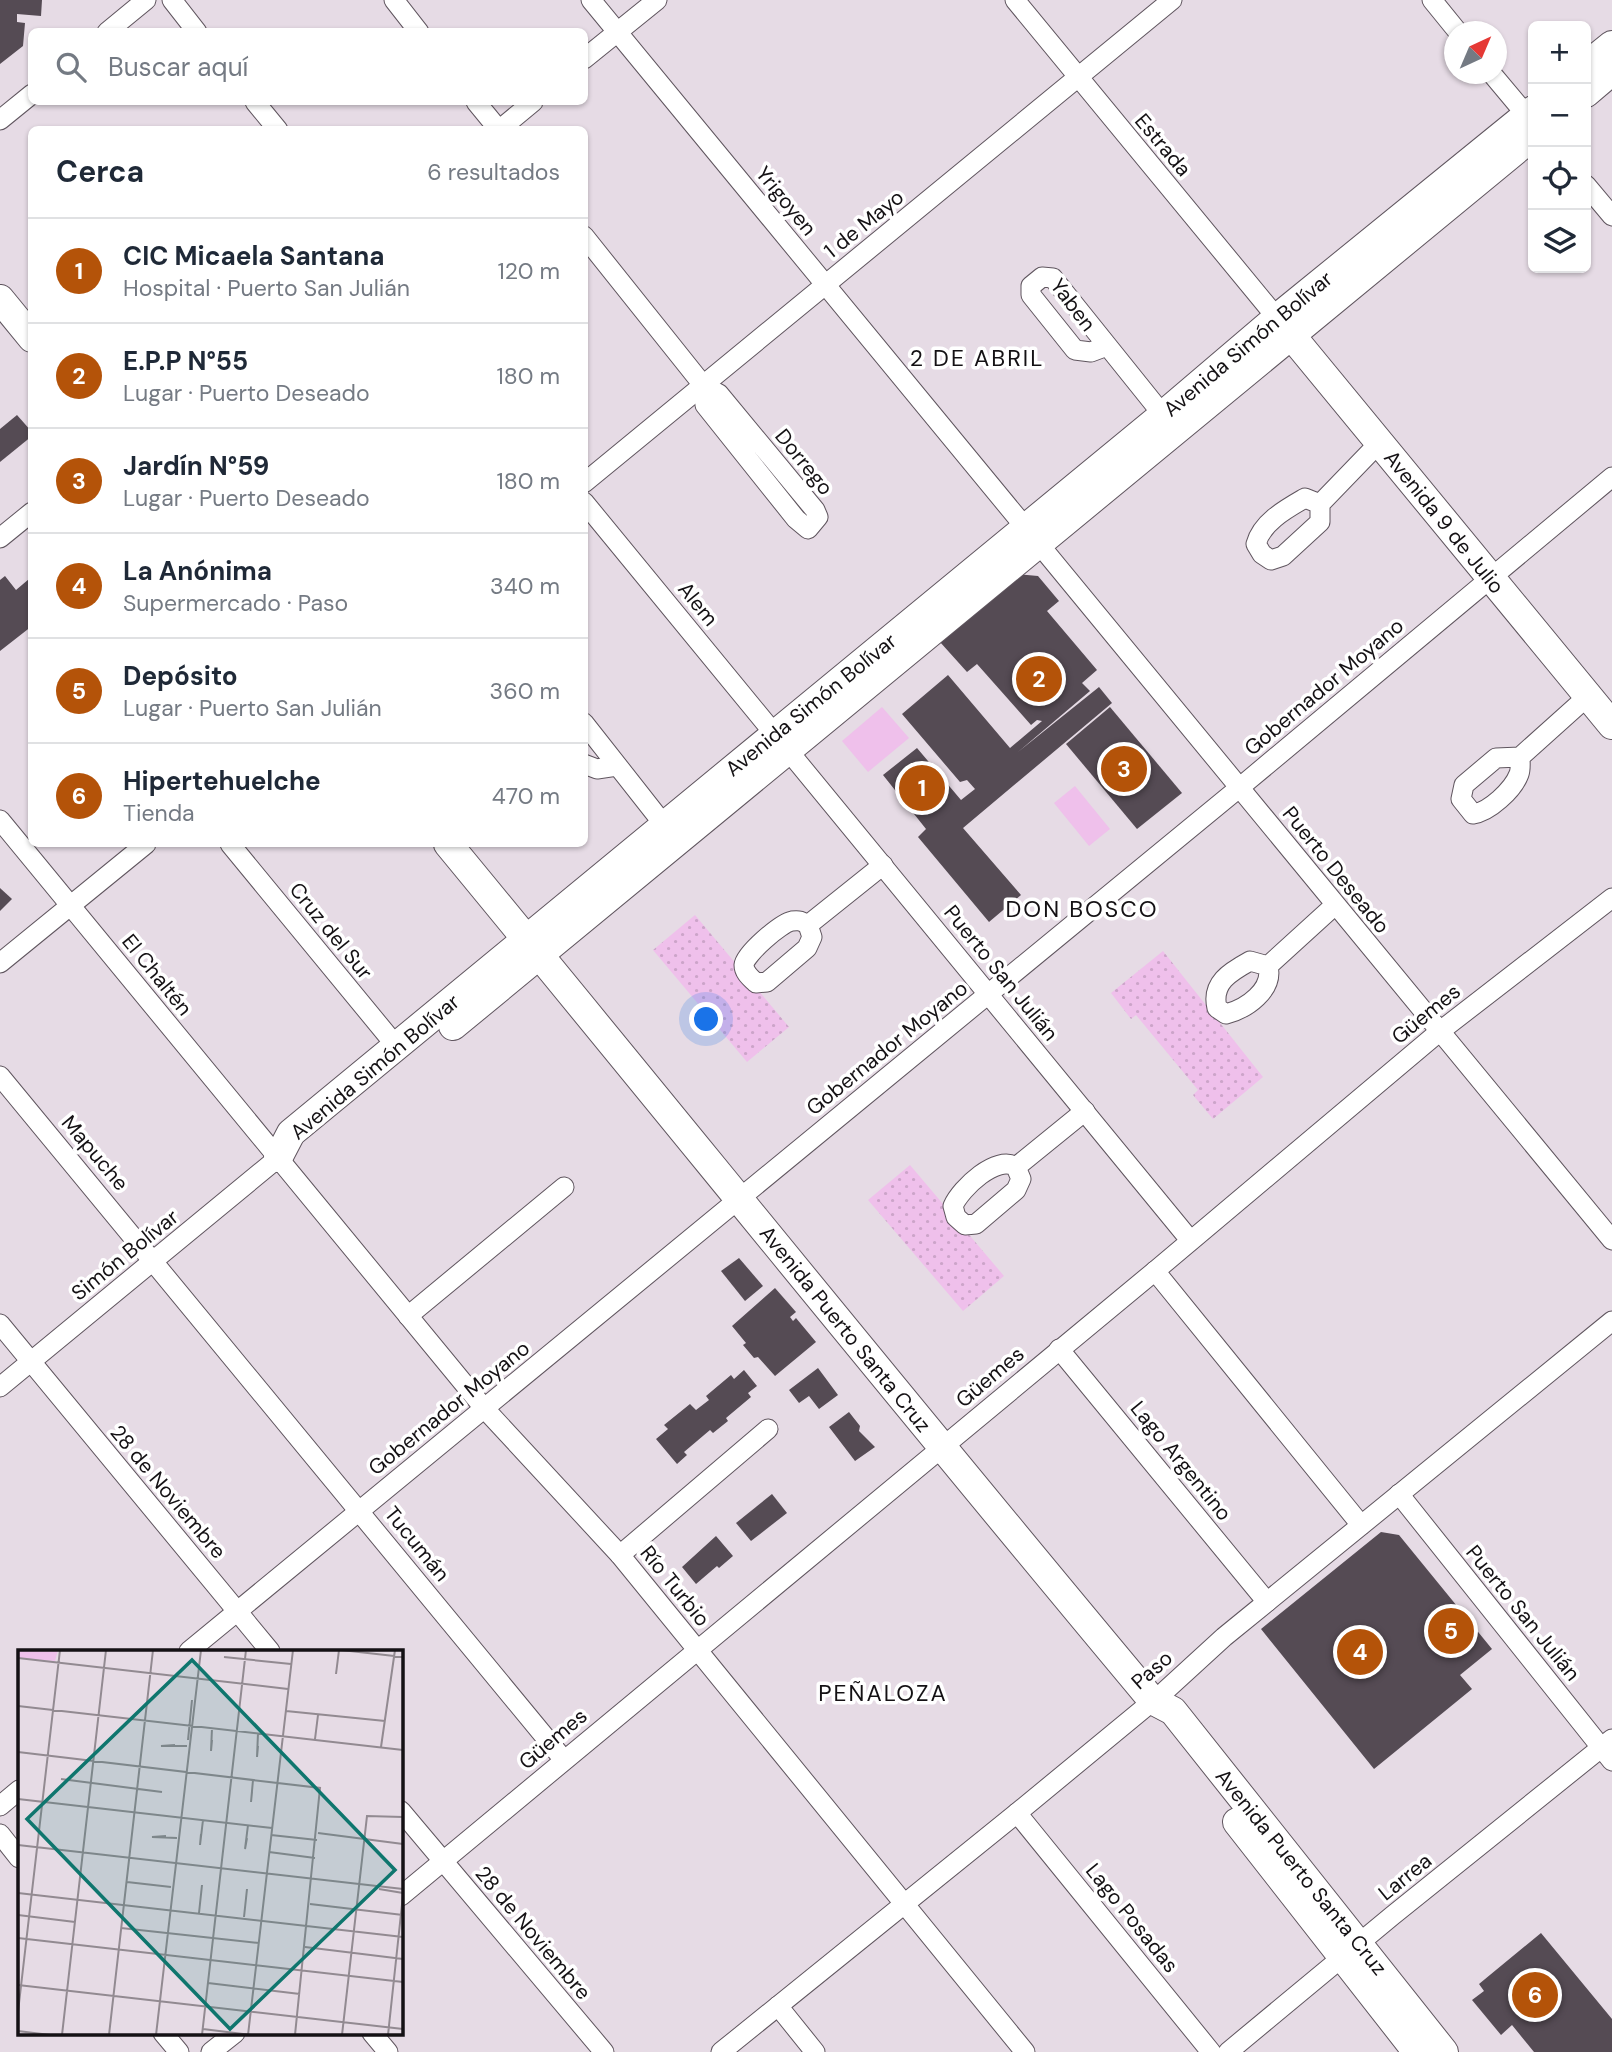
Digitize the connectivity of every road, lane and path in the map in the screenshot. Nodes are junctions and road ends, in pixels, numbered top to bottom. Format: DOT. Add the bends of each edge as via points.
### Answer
graph roads {
  1 [pos="146,0"];
  2 [pos="172,0"];
  3 [pos="394,0"];
  4 [pos="591,0"];
  5 [pos="657,0"];
  6 [pos="1015,0"];
  7 [pos="1172,0"];
  8 [pos="1432,0"];
  9 [pos="1449,21"];
  10 [pos="112,28"];
  11 [pos="194,28"];
  12 [pos="416,28"];
  13 [pos="617,32"];
  14 [pos="1612,44"];
  15 [pos="588,56"];
  16 [pos="1591,62"];
  17 [pos="1612,71"];
  18 [pos="1078,77"];
  19 [pos="1501,84"];
  20 [pos="1591,89"];
  21 [pos="28,97"];
  22 [pos="257,105"];
  23 [pos="479,105"];
  24 [pos="529,105"];
  25 [pos="1528,116"];
  26 [pos="0,120"];
  27 [pos="1528,124"];
  28 [pos="275,126"];
  29 [pos="497,126"];
  30 [pos="503,126"];
  31 [pos="1591,191"];
  32 [pos="1612,216"];
  33 [pos="588,241"];
  34 [pos="825,285"];
  35 [pos="0,299"];
  36 [pos="1284,327"];
  37 [pos="28,333"];
  38 [pos="1107,346"];
  39 [pos="703,385"];
  40 [pos="1163,415"];
  41 [pos="1379,443"];
  42 [pos="1612,477"];
  43 [pos="588,480"];
  44 [pos="1320,504"];
  45 [pos="588,507"];
  46 [pos="28,515"];
  47 [pos="1032,536"];
  48 [pos="0,538"];
  49 [pos="1490,578"];
  50 [pos="1588,696"];
  51 [pos="1612,725"];
  52 [pos="588,728"];
  53 [pos="782,743"];
  54 [pos="1520,757"];
  55 [pos="588,766"];
  56 [pos="617,766"];
  57 [pos="1239,789"];
  58 [pos="0,820"];
  59 [pos="665,826"];
  60 [pos="142,847"];
  61 [pos="232,847"];
  62 [pos="450,847"];
  63 [pos="883,865"];
  64 [pos="1612,898"];
  65 [pos="1335,905"];
  66 [pos="70,906"];
  67 [pos="808,925"];
  68 [pos="534,948"];
  69 [pos="0,963"];
  70 [pos="1268,966"];
  71 [pos="989,994"];
  72 [pos="1438,1032"];
  73 [pos="397,1047"];
  74 [pos="0,1076"];
  75 [pos="1085,1111"];
  76 [pos="278,1158"];
  77 [pos="1016,1167"];
  78 [pos="564,1187"];
  79 [pos="740,1198"];
  80 [pos="1190,1240"];
  81 [pos="1612,1240"];
  82 [pos="154,1260"];
  83 [pos="1155,1271"];
  84 [pos="408,1316"];
  85 [pos="1612,1321"];
  86 [pos="0,1324"];
  87 [pos="1059,1349"];
  88 [pos="31,1361"];
  89 [pos="0,1387"];
  90 [pos="484,1408"];
  91 [pos="768,1429"];
  92 [pos="941,1448"];
  93 [pos="1399,1494"];
  94 [pos="360,1511"];
  95 [pos="1361,1525"];
  96 [pos="620,1555"];
  97 [pos="1267,1602"];
  98 [pos="237,1612"];
  99 [pos="697,1649"];
  100 [pos="190,1650"];
  101 [pos="269,1650"];
  102 [pos="1152,1700"];
  103 [pos="1608,1749"];
  104 [pos="564,1760"];
  105 [pos="18,1791"];
  106 [pos="0,1806"];
  107 [pos="402,1812"];
  108 [pos="1017,1812"];
  109 [pos="0,1834"];
  110 [pos="18,1857"];
  111 [pos="443,1861"];
  112 [pos="402,1895"];
  113 [pos="904,1903"];
  114 [pos="1351,1951"];
  115 [pos="778,2006"];
  116 [pos="165,2035"];
  117 [pos="232,2035"];
  118 [pos="374,2035"];
  119 [pos="179,2052"];
  120 [pos="211,2052"];
  121 [pos="388,2052"];
  122 [pos="604,2052"];
  123 [pos="720,2052"];
  124 [pos="815,2052"];
  125 [pos="1025,2052"];
  126 [pos="1211,2052"];
  127 [pos="1228,2052"];
  128 [pos="1417,2052"];
  129 [pos="1444,2052"];
  1 -- 10 [label="street"];
  2 -- 11 [label="street"];
  3 -- 12 [label="street"];
  4 -- 13 [label="street, Yrigoyen"];
  5 -- 13 [label="street"];
  6 -- 18 [label="street, Estrada"];
  7 -- 18 [label="street, 1 de Mayo"];
  8 -- 9 [label="street"];
  13 -- 15 [label="street"];
  13 -- 34 [label="street, Yrigoyen"];
  14 -- 16 [label="street"];
  17 -- 20 [label="street"];
  18 -- 34 [label="street, 1 de Mayo"];
  18 -- 36 [label="street, Estrada"];
  19 -- 25 [label="street"];
  21 -- 26 [label="street"];
  22 -- 28 [label="street"];
  23 -- 29 [label="street"];
  24 -- 30 [label="street"];
  27 -- 36 [label="street, Avenida Simón Bolívar"];
  31 -- 32 [label="street"];
  33 -- 39 [label="street, Dorrego"];
  34 -- 39 [label="street, 1 de Mayo"];
  34 -- 47 [label="street, Yrigoyen"];
  35 -- 37 [label="street"];
  36 -- 40 [label="street, Avenida Simón Bolívar"];
  36 -- 41 [label="street, Avenida 9 de Julio"];
  36 -- 47 [label="street, Avenida Simón Bolívar"];
  38 -- 40 [label="street, Yaben"];
  39 -- 39 [label="street, Dorrego" via="705,405 771,488 808,529 815,524 815,510 719,394"];
  39 -- 43 [label="street, 1 de Mayo"];
  40 -- 47 [label="street, Avenida Simón Bolívar"];
  41 -- 44 [label="street"];
  41 -- 49 [label="street, Avenida 9 de Julio"];
  42 -- 49 [label="street, Gobernador Moyano"];
  45 -- 53 [label="street, Alem"];
  46 -- 48 [label="street"];
  47 -- 53 [label="street, Avenida Simón Bolívar"];
  47 -- 57 [label="street, Puerto Deseado"];
  49 -- 50 [label="street, Avenida 9 de Julio"];
  49 -- 57 [label="street, Gobernador Moyano"];
  50 -- 51 [label="street, Avenida 9 de Julio"];
  50 -- 54 [label="street"];
  52 -- 56 [label="street"];
  53 -- 59 [label="street, Avenida Simón Bolívar"];
  53 -- 63 [label="street, Puerto San Julián"];
  53 -- 68 [label="street, Avenida Simón Bolívar"];
  55 -- 56 [label="street"];
  56 -- 59 [label="street"];
  57 -- 65 [label="street, Puerto Deseado"];
  57 -- 71 [label="street, Gobernador Moyano"];
  58 -- 66 [label="street, El Chaltén"];
  59 -- 68 [label="street, Avenida Simón Bolívar"];
  60 -- 66 [label="street"];
  61 -- 73 [label="street, Cruz del Sur"];
  62 -- 68 [label="street, Avenida Puerto Santa Cruz"];
  63 -- 67 [label="street"];
  63 -- 71 [label="street, Puerto San Julián"];
  64 -- 72 [label="street, Güemes"];
  65 -- 70 [label="street"];
  65 -- 72 [label="street, Puerto Deseado"];
  66 -- 69 [label="street"];
  66 -- 76 [label="street, El Chaltén"];
  68 -- 73 [label="street, Avenida Simón Bolívar"];
  68 -- 76 [label="street, Avenida Simón Bolívar" via="301,1150"];
  68 -- 79 [label="street, Avenida Puerto Santa Cruz"];
  71 -- 75 [label="street, Puerto San Julián"];
  71 -- 79 [label="street, Gobernador Moyano"];
  72 -- 80 [label="street, Güemes"];
  72 -- 81 [label="street, Puerto Deseado"];
  73 -- 76 [label="street, Avenida Simón Bolívar" via="291,1133"];
  74 -- 82 [label="street, Mapuche"];
  75 -- 77 [label="street"];
  75 -- 80 [label="street, Puerto San Julián"];
  76 -- 82 [label="street, Simón Bolívar"];
  76 -- 84 [label="street, Río Turbio"];
  78 -- 84 [label="street"];
  79 -- 90 [label="street, Gobernador Moyano"];
  79 -- 92 [label="street, Avenida Puerto Santa Cruz"];
  80 -- 83 [label="street, Güemes"];
  82 -- 88 [label="street, Simón Bolívar"];
  82 -- 94 [label="street, Tucumán"];
  83 -- 87 [label="street, Güemes"];
  83 -- 95 [label="street"];
  84 -- 90 [label="street, Río Turbio"];
  85 -- 93 [label="street, Paso"];
  86 -- 88 [label="street, 28 de Noviembre"];
  87 -- 92 [label="street, Güemes"];
  87 -- 97 [label="street, Lago Argentino"];
  88 -- 89 [label="street, Simón Bolívar"];
  88 -- 98 [label="street, 28 de Noviembre"];
  90 -- 94 [label="street, Gobernador Moyano"];
  90 -- 96 [label="street, Río Turbio"];
  91 -- 96 [label="street"];
  92 -- 99 [label="street, Güemes"];
  92 -- 102 [label="street, Avenida Puerto Santa Cruz"];
  93 -- 95 [label="street, Paso"];
  93 -- 103 [label="street, Puerto San Julián"];
  94 -- 98 [label="street, Gobernador Moyano"];
  94 -- 104 [label="street, Tucumán"];
  95 -- 97 [label="street, Paso"];
  96 -- 99 [label="street, Río Turbio"];
  97 -- 102 [label="street, Paso"];
  98 -- 100 [label="street, Gobernador Moyano"];
  98 -- 101 [label="street, 28 de Noviembre"];
  99 -- 104 [label="street, Güemes"];
  99 -- 113 [label="street, Río Turbio"];
  102 -- 108 [label="street, Paso"];
  102 -- 114 [label="street, Avenida Puerto Santa Cruz" via="1159,1723"];
  103 -- 114 [label="street, Larrea"];
  104 -- 111 [label="street, Güemes"];
  105 -- 106 [label="street"];
  107 -- 111 [label="street, 28 de Noviembre"];
  108 -- 113 [label="street, Paso"];
  108 -- 126 [label="street, Lago Posadas"];
  109 -- 110 [label="street"];
  111 -- 112 [label="street, Güemes"];
  111 -- 122 [label="street, 28 de Noviembre"];
  113 -- 115 [label="street, Paso"];
  113 -- 125 [label="street, Río Turbio"];
  114 -- 127 [label="street, Larrea"];
  114 -- 128 [label="street, Avenida Puerto Santa Cruz"];
  114 -- 129 [label="street, Avenida Puerto Santa Cruz"];
  115 -- 123 [label="street, Paso"];
  115 -- 124 [label="street"];
  116 -- 119 [label="street"];
  117 -- 120 [label="street"];
  118 -- 121 [label="street"];
}
